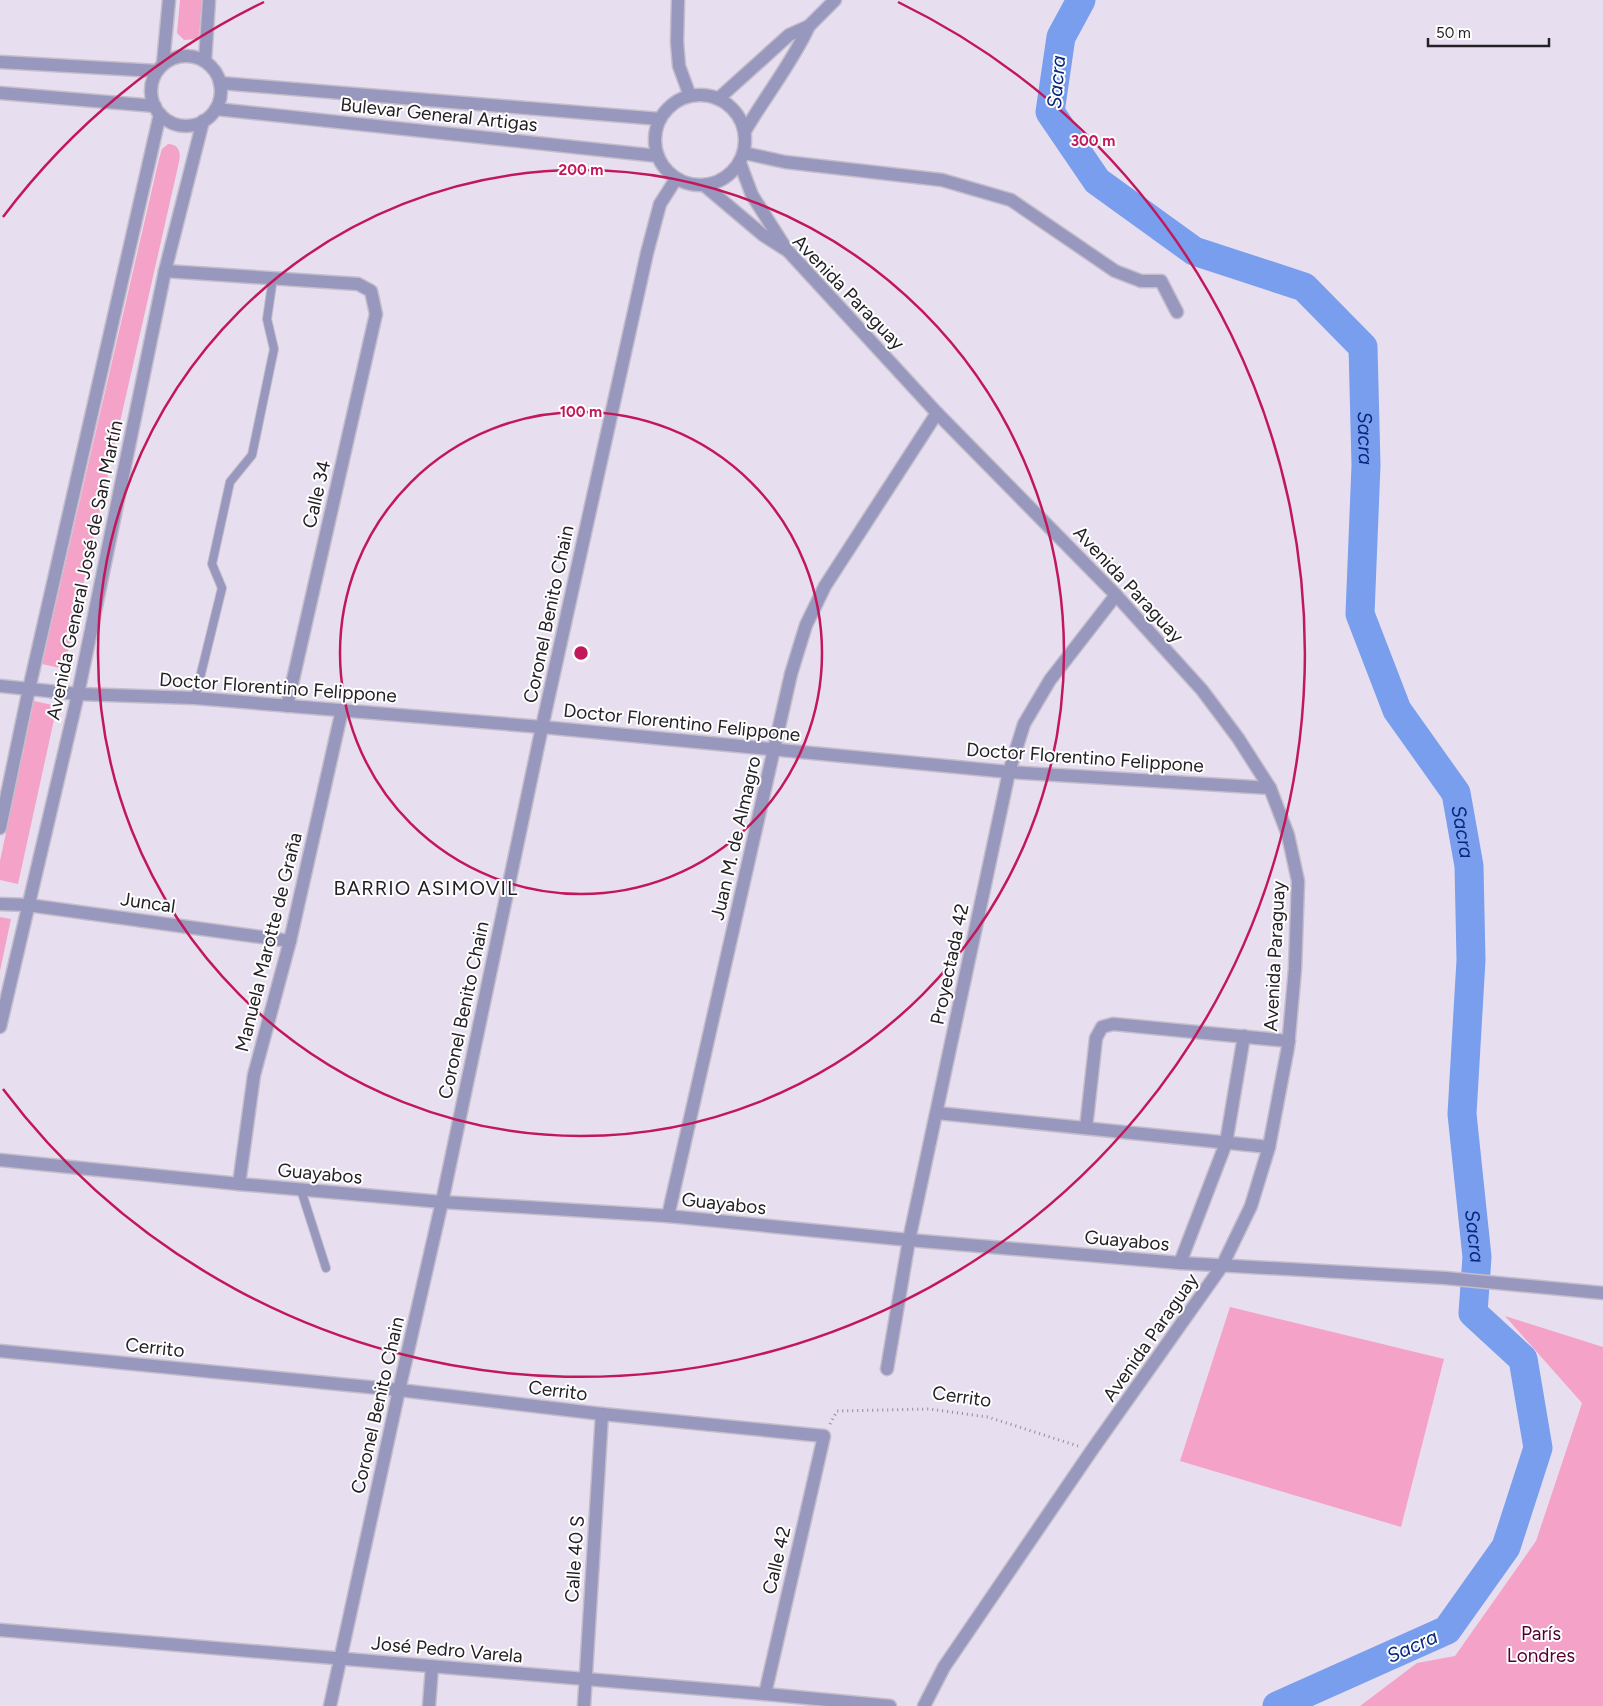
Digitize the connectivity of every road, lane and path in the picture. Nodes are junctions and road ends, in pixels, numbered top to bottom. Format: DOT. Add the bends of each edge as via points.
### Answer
graph roads {
  1 [pos="168,0"];
  2 [pos="209,0"];
  3 [pos="678,0"];
  4 [pos="835,0"];
  5 [pos="809,26"];
  6 [pos="205,61"];
  7 [pos="0,62"];
  8 [pos="160,68"];
  9 [pos="220,83"];
  10 [pos="0,93"];
  11 [pos="690,96"];
  12 [pos="718,99"];
  13 [pos="216,109"];
  14 [pos="158,110"];
  15 [pos="660,119"];
  16 [pos="203,121"];
  17 [pos="745,131"];
  18 [pos="658,156"];
  19 [pos="742,158"];
  20 [pos="676,179"];
  21 [pos="704,186"];
  22 [pos="788,251"];
  23 [pos="165,271"];
  24 [pos="273,278"];
  25 [pos="1177,312"];
  26 [pos="937,413"];
  27 [pos="1116,595"];
  28 [pos="0,686"];
  29 [pos="29,689"];
  30 [pos="78,694"];
  31 [pos="195,698"];
  32 [pos="288,706"];
  33 [pos="342,710"];
  34 [pos="542,727"];
  35 [pos="775,750"];
  36 [pos="1009,772"];
  37 [pos="1270,788"];
  38 [pos="0,828"];
  39 [pos="0,904"];
  40 [pos="28,905"];
  41 [pos="290,941"];
  42 [pos="0,1027"];
  43 [pos="1244,1036"];
  44 [pos="1289,1041"];
  45 [pos="937,1112"];
  46 [pos="1086,1128"];
  47 [pos="1226,1143"];
  48 [pos="1269,1147"];
  49 [pos="0,1160"];
  50 [pos="239,1184"];
  51 [pos="301,1190"];
  52 [pos="442,1202"];
  53 [pos="668,1216"];
  54 [pos="909,1240"];
  55 [pos="1180,1263"];
  56 [pos="1222,1266"];
  57 [pos="326,1268"];
  58 [pos="1599,1294"];
  59 [pos="0,1351"];
  60 [pos="887,1369"];
  61 [pos="399,1390"];
  62 [pos="602,1414"];
  63 [pos="824,1436"];
  64 [pos="1092,1450"];
  65 [pos="0,1630"];
  66 [pos="340,1659"];
  67 [pos="432,1666"];
  68 [pos="585,1679"];
  69 [pos="765,1694"];
  70 [pos="330,1706"];
  71 [pos="429,1706"];
  72 [pos="584,1706"];
  73 [pos="890,1706"];
  74 [pos="924,1706"];
  1 -- 8 [label="street"];
  2 -- 6 [label="street"];
  3 -- 11 [label="street" via="677,42 680,66"];
  4 -- 5 [label="street"];
  5 -- 12 [label="street" via="789,35"];
  5 -- 17 [label="street" via="789,65"];
  6 -- 8 [label="street" via="179,56"];
  6 -- 9 [label="street" via="217,74"];
  7 -- 8 [label="street"];
  8 -- 14 [label="street" via="151,88"];
  9 -- 13 [label="street"];
  9 -- 15 [label="street, Bulevar General Artigas"];
  10 -- 14 [label="street"];
  11 -- 12 [label="street"];
  11 -- 15 [label="street" via="673,104"];
  12 -- 17 [label="street" via="736,112"];
  13 -- 16 [label="street"];
  13 -- 18 [label="street, Bulevar General Artigas"];
  14 -- 16 [label="street" via="176,124 194,125"];
  14 -- 29 [label="street, Avenida General José de San Martín"];
  15 -- 18 [label="street" via="655,137"];
  16 -- 23 [label="street, Avenida General José de San Martín"];
  17 -- 19 [label="street"];
  18 -- 20 [label="street" via="668,173"];
  19 -- 21 [label="street" via="725,179"];
  19 -- 22 [label="street" via="752,195"];
  19 -- 25 [label="street" via="942,180 1011,200 1115,271 1141,281 1161,281"];
  20 -- 21 [label="street"];
  20 -- 34 [label="street, Coronel Benito Chain" via="660,204 654,222"];
  21 -- 22 [label="street, Avenida Paraguay"];
  22 -- 26 [label="street, Avenida Paraguay"];
  23 -- 24 [label="street"];
  23 -- 30 [label="street, Avenida General José de San Martín"];
  24 -- 31 [label="lane" via="268,319 274,349 252,455 230,482 212,564 222,588"];
  24 -- 32 [label="street, Calle 34" via="358,284 371,291 376,314"];
  26 -- 27 [label="street, Avenida Paraguay"];
  26 -- 35 [label="street, Juan M. de Almagro" via="825,586 806,625"];
  27 -- 36 [label="street, Proyectada 42" via="1050,680 1024,724"];
  27 -- 37 [label="street, Avenida Paraguay" via="1202,690"];
  28 -- 29 [label="street, Doctor Florentino Felippone"];
  29 -- 30 [label="street, Doctor Florentino Felippone"];
  29 -- 38 [label="street, Avenida General José de San Martín"];
  30 -- 31 [label="street, Doctor Florentino Felippone"];
  30 -- 40 [label="street, Avenida General José de San Martín"];
  31 -- 32 [label="street, Doctor Florentino Felippone"];
  32 -- 33 [label="street, Doctor Florentino Felippone"];
  33 -- 34 [label="street, Doctor Florentino Felippone"];
  33 -- 41 [label="street, Manuela Marotte de Graña"];
  34 -- 35 [label="street, Doctor Florentino Felippone"];
  34 -- 52 [label="street, Coronel Benito Chain"];
  35 -- 36 [label="street, Doctor Florentino Felippone"];
  35 -- 53 [label="street, Juan M. de Almagro"];
  36 -- 37 [label="street, Doctor Florentino Felippone"];
  36 -- 45 [label="street, Proyectada 42"];
  37 -- 44 [label="street, Avenida Paraguay" via="1288,836 1298,881"];
  39 -- 40 [label="street, Juncal"];
  40 -- 41 [label="street, Juncal"];
  40 -- 42 [label="street, Avenida General José de San Martín"];
  41 -- 50 [label="street, Manuela Marotte de Graña" via="254,1075"];
  43 -- 44 [label="street"];
  43 -- 46 [label="street" via="1113,1024 1102,1027 1096,1038"];
  43 -- 47 [label="street"];
  44 -- 48 [label="street, Avenida Paraguay"];
  45 -- 46 [label="street"];
  45 -- 54 [label="street, Proyectada 42"];
  46 -- 47 [label="street"];
  47 -- 48 [label="street"];
  47 -- 55 [label="street"];
  48 -- 56 [label="street, Avenida Paraguay" via="1251,1206"];
  49 -- 50 [label="street, Guayabos"];
  50 -- 51 [label="street, Guayabos"];
  51 -- 52 [label="street, Guayabos"];
  51 -- 57 [label="lane"];
  52 -- 53 [label="street, Guayabos"];
  52 -- 61 [label="street, Coronel Benito Chain"];
  53 -- 54 [label="street, Guayabos"];
  54 -- 55 [label="street, Guayabos"];
  54 -- 60 [label="street, Proyectada 42"];
  55 -- 56 [label="street, Guayabos"];
  56 -- 58 [label="street, Guayabos" via="1445,1278"];
  56 -- 64 [label="street, Avenida Paraguay"];
  59 -- 61 [label="street, Cerrito"];
  61 -- 62 [label="street, Cerrito"];
  61 -- 66 [label="street, Coronel Benito Chain"];
  62 -- 63 [label="street, Cerrito"];
  62 -- 68 [label="street, Calle 40 S"];
  63 -- 64 [label="path, Cerrito" via="837,1410 929,1409 988,1418"];
  63 -- 69 [label="street, Calle 42"];
  64 -- 74 [label="street, Avenida Paraguay" via="944,1667"];
  65 -- 66 [label="street, José Pedro Varela"];
  66 -- 67 [label="street, José Pedro Varela"];
  66 -- 70 [label="street, Coronel Benito Chain"];
  67 -- 68 [label="street, José Pedro Varela"];
  67 -- 71 [label="street"];
  68 -- 69 [label="street, José Pedro Varela"];
  68 -- 72 [label="street, Calle 40 S"];
  69 -- 73 [label="street, José Pedro Varela"];
}
